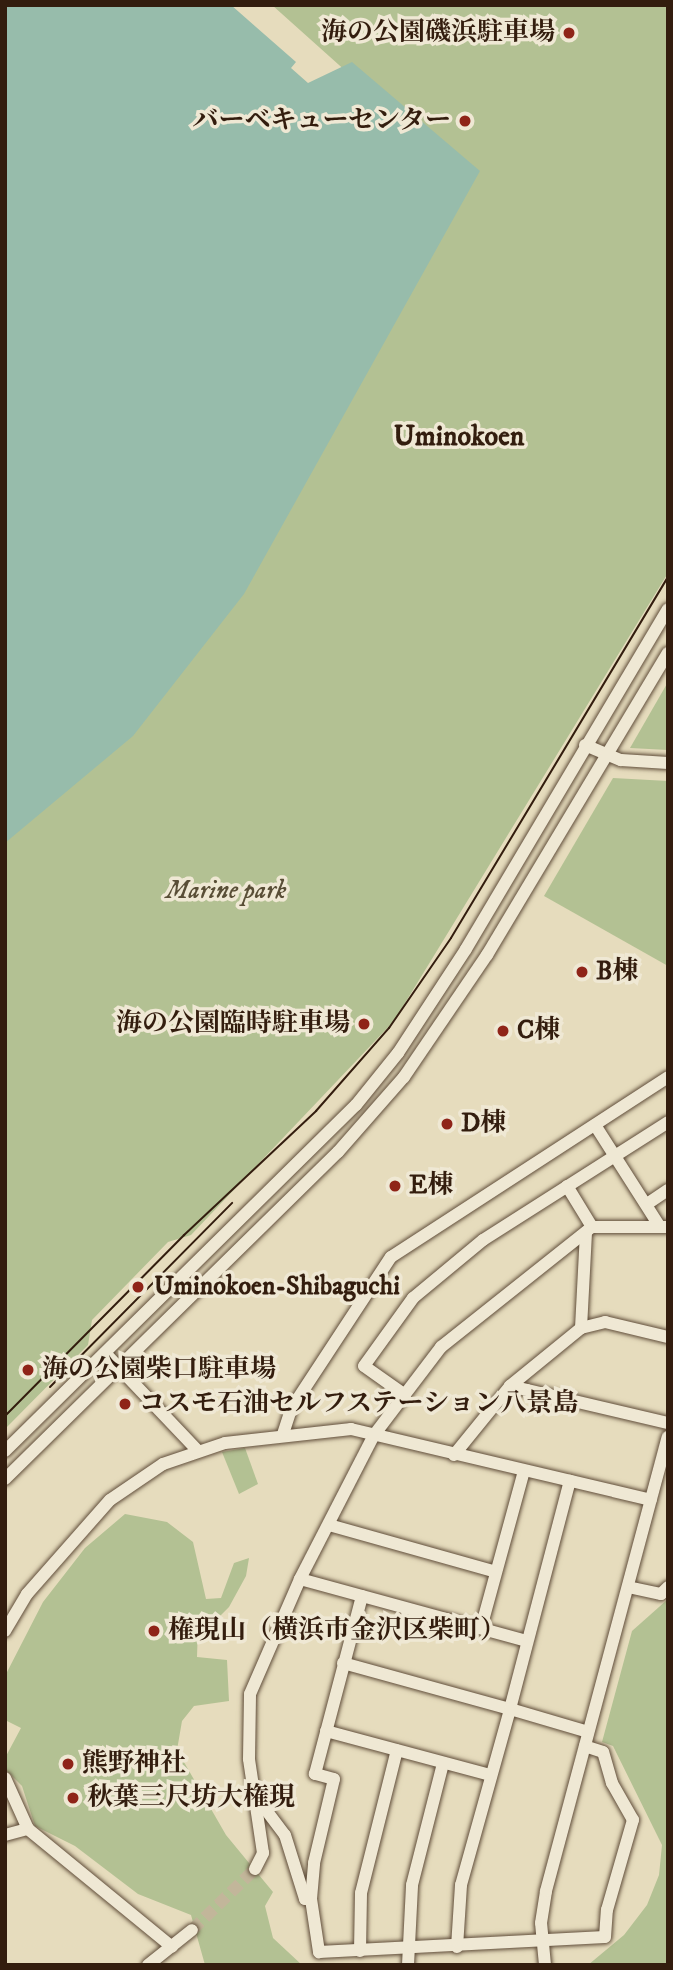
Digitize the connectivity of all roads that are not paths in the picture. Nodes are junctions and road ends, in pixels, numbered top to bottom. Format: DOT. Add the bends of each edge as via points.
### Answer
graph roads {
  1 [pos="668,609"];
  2 [pos="668,653"];
  3 [pos="585,745"];
  4 [pos="606,757"];
  5 [pos="668,763"];
  6 [pos="668,1077"];
  7 [pos="668,1122"];
  8 [pos="595,1125"];
  9 [pos="615,1156"];
  10 [pos="567,1186"];
  11 [pos="668,1190"];
  12 [pos="647,1204"];
  13 [pos="664,1227"];
  14 [pos="589,1230"];
  15 [pos="581,1328"];
  16 [pos="668,1337"];
  17 [pos="105,1353"];
  18 [pos="120,1367"];
  19 [pos="510,1386"];
  20 [pos="405,1395"];
  21 [pos="668,1423"];
  22 [pos="284,1434"];
  23 [pos="374,1434"];
  24 [pos="668,1437"];
  25 [pos="5,1451"];
  26 [pos="198,1451"];
  27 [pos="454,1455"];
  28 [pos="524,1471"];
  29 [pos="5,1479"];
  30 [pos="570,1481"];
  31 [pos="651,1500"];
  32 [pos="328,1525"];
  33 [pos="496,1572"];
  34 [pos="300,1579"];
  35 [pos="628,1587"];
  36 [pos="668,1587"];
  37 [pos="362,1596"];
  38 [pos="481,1628"];
  39 [pos="5,1631"];
  40 [pos="527,1641"];
  41 [pos="343,1662"];
  42 [pos="510,1709"];
  43 [pos="326,1731"];
  44 [pos="588,1732"];
  45 [pos="584,1746"];
  46 [pos="397,1750"];
  47 [pos="443,1763"];
  48 [pos="490,1775"];
  49 [pos="5,1778"];
  50 [pos="258,1807"];
  51 [pos="28,1829"];
  52 [pos="5,1835"];
  53 [pos="255,1868"];
  54 [pos="311,1899"];
  55 [pos="192,1930"];
  56 [pos="541,1942"];
  57 [pos="172,1947"];
  58 [pos="457,1947"];
  59 [pos="408,1949"];
  60 [pos="360,1951"];
  61 [pos="331,1960"];
  62 [pos="148,1965"];
  63 [pos="408,1965"];
  64 [pos="545,1965"];
  1 -- 3 [label="street"];
  2 -- 4 [label="street"];
  3 -- 4 [label="street"];
  3 -- 17 [label="street" via="466,949 398,1053 356,1105"];
  4 -- 5 [label="street"];
  4 -- 18 [label="street" via="487,955 404,1077 338,1152"];
  6 -- 8 [label="street"];
  7 -- 9 [label="street"];
  8 -- 9 [label="street"];
  8 -- 22 [label="street" via="391,1257 291,1409"];
  9 -- 10 [label="street"];
  9 -- 12 [label="street"];
  10 -- 14 [label="street"];
  10 -- 20 [label="street" via="436,1276 394,1322 364,1366"];
  11 -- 12 [label="street"];
  12 -- 13 [label="street"];
  13 -- 14 [label="street"];
  14 -- 15 [label="street"];
  14 -- 20 [label="street" via="441,1347"];
  15 -- 16 [label="street" via="605,1322"];
  15 -- 19 [label="street"];
  17 -- 18 [label="street"];
  17 -- 25 [label="street"];
  18 -- 26 [label="street"];
  18 -- 29 [label="street"];
  19 -- 21 [label="street"];
  19 -- 27 [label="street"];
  20 -- 23 [label="street"];
  22 -- 23 [label="street" via="341,1428"];
  22 -- 26 [label="street"];
  23 -- 27 [label="street"];
  23 -- 32 [label="street"];
  24 -- 31 [label="street"];
  26 -- 39 [label="street" via="153,1469 97,1512 27,1594"];
  27 -- 28 [label="street"];
  28 -- 30 [label="street"];
  28 -- 33 [label="street"];
  30 -- 31 [label="street"];
  30 -- 40 [label="street"];
  31 -- 35 [label="street"];
  32 -- 33 [label="street"];
  32 -- 34 [label="street"];
  33 -- 38 [label="street"];
  34 -- 37 [label="street"];
  34 -- 50 [label="street" via="250,1694"];
  35 -- 36 [label="street" via="661,1594"];
  35 -- 44 [label="street"];
  37 -- 38 [label="street"];
  37 -- 41 [label="street"];
  38 -- 40 [label="street"];
  40 -- 42 [label="street"];
  41 -- 42 [label="street"];
  41 -- 43 [label="street"];
  42 -- 44 [label="street"];
  42 -- 48 [label="street"];
  43 -- 46 [label="street"];
  43 -- 54 [label="street" via="315,1774 334,1780 314,1863"];
  44 -- 45 [label="street"];
  45 -- 56 [label="street" via="546,1891"];
  45 -- 56 [label="street" via="603,1752 612,1783 633,1820 607,1910 605,1937"];
  46 -- 47 [label="street"];
  46 -- 60 [label="street" via="361,1893"];
  47 -- 48 [label="street"];
  47 -- 59 [label="street" via="412,1885"];
  48 -- 58 [label="street" via="461,1885"];
  49 -- 51 [label="street"];
  50 -- 53 [label="street" via="263,1853"];
  50 -- 54 [label="street" via="262,1806 285,1835 305,1899"];
  51 -- 52 [label="street"];
  51 -- 57 [label="street"];
  54 -- 61 [label="street" via="319,1952"];
  55 -- 57 [label="street"];
  56 -- 58 [label="street"];
  56 -- 64 [label="street"];
  57 -- 62 [label="street"];
  58 -- 59 [label="street"];
  59 -- 60 [label="street"];
  59 -- 63 [label="street"];
  60 -- 61 [label="street"];
}
